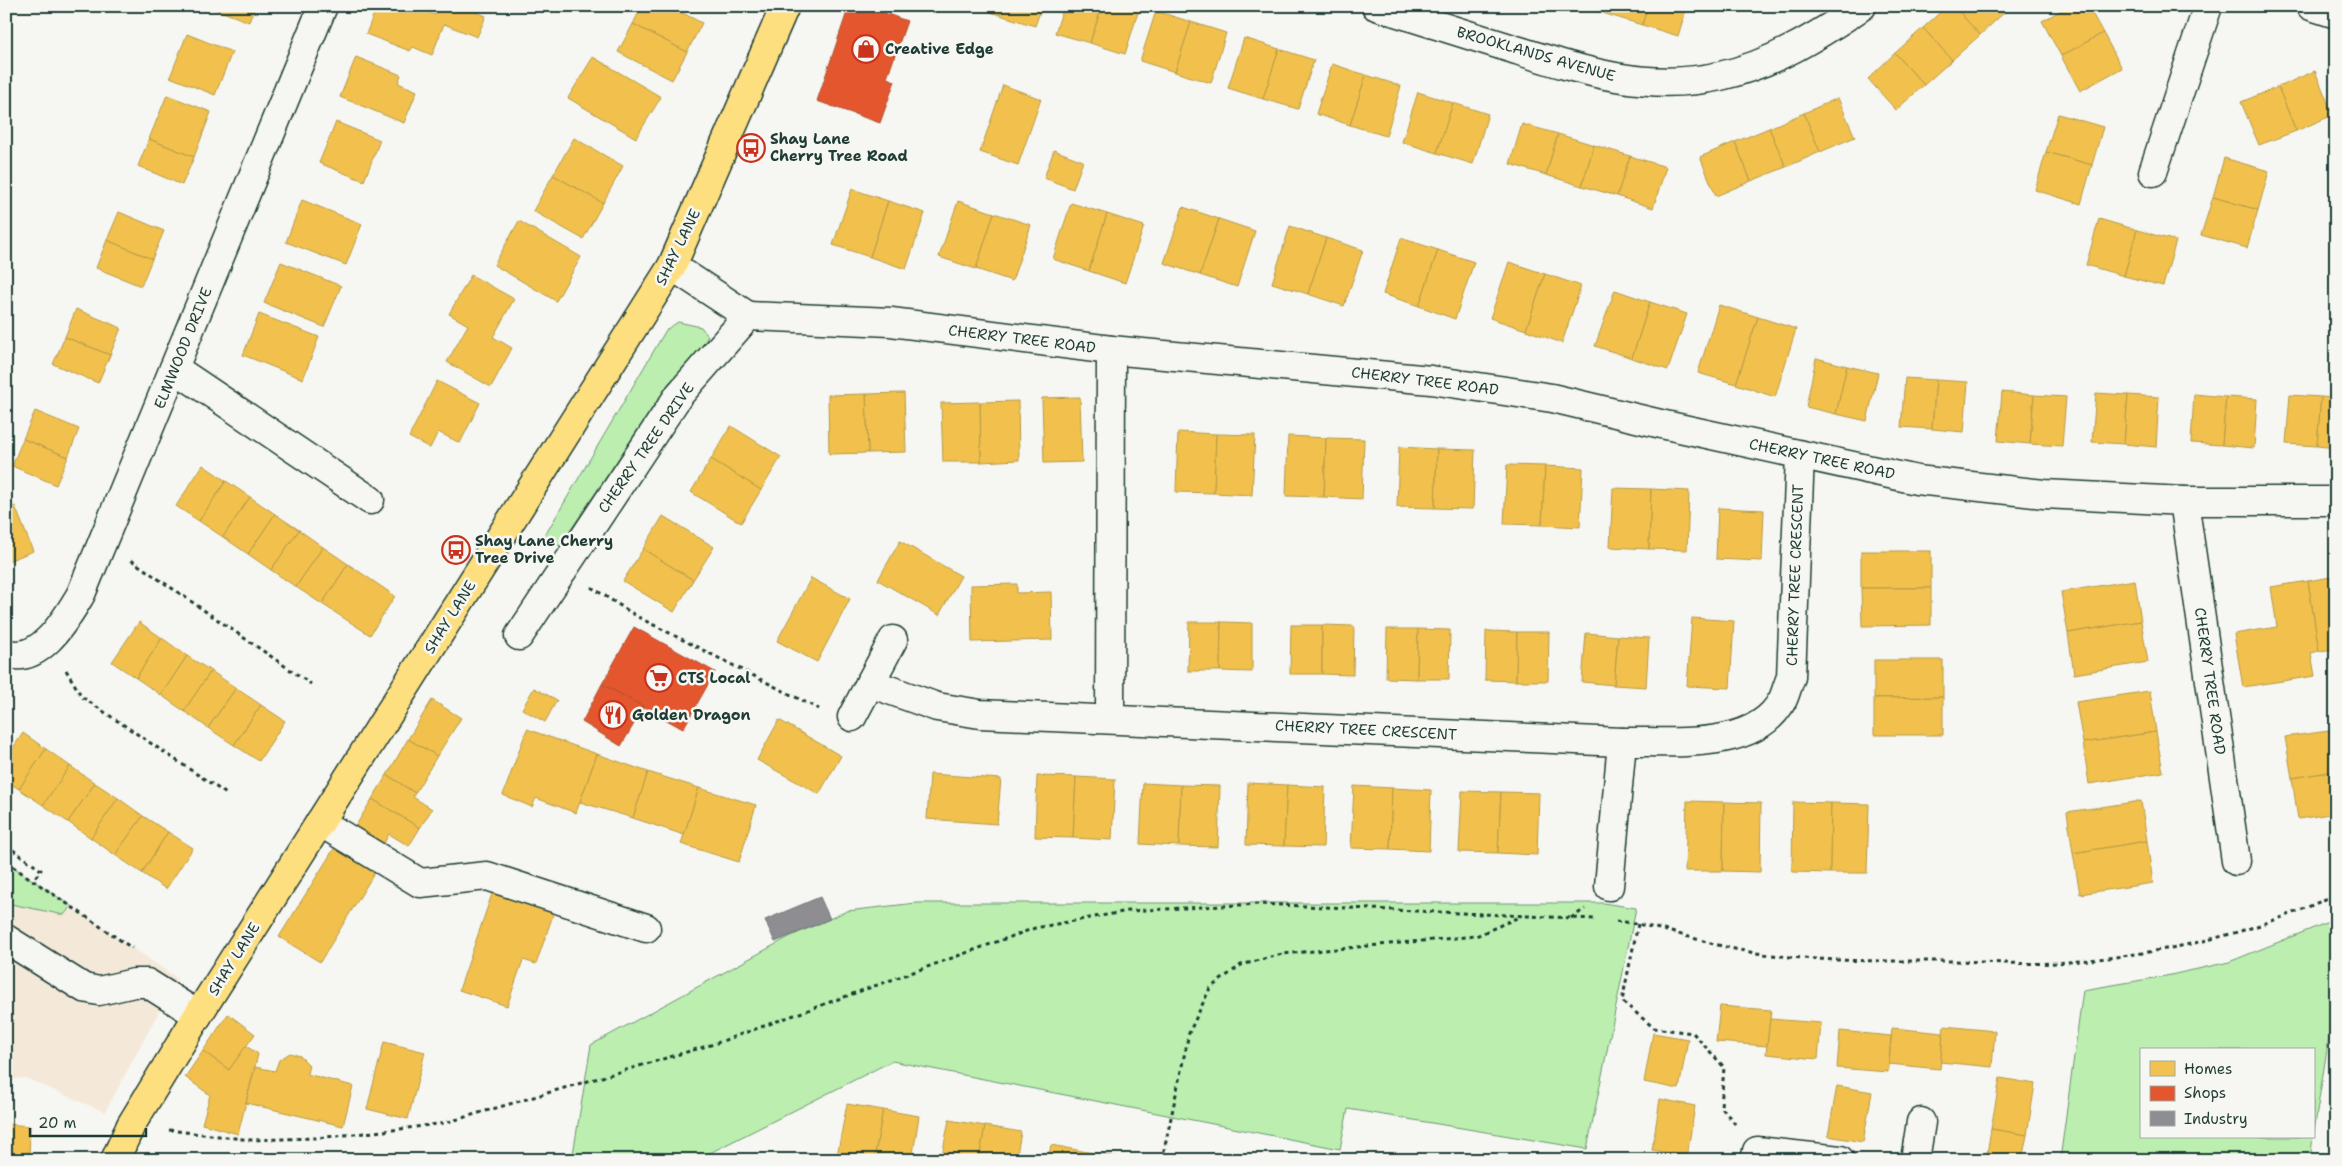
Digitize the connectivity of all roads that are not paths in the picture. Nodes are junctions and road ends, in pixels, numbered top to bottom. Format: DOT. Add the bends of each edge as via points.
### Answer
graph roads {
  1 [pos="322,6"];
  2 [pos="786,6"];
  3 [pos="1376,6"];
  4 [pos="1862,6"];
  5 [pos="2208,6"];
  6 [pos="2312,6"];
  7 [pos="2336,14"];
  8 [pos="2153,172"];
  9 [pos="672,266"];
  10 [pos="748,316"];
  11 [pos="1111,350"];
  12 [pos="174,368"];
  13 [pos="1800,455"];
  14 [pos="370,500"];
  15 [pos="2184,501"];
  16 [pos="2336,501"];
  17 [pos="519,636"];
  18 [pos="893,640"];
  19 [pos="7,661"];
  20 [pos="870,683"];
  21 [pos="852,716"];
  22 [pos="1110,718"];
  23 [pos="1622,742"];
  24 [pos="320,822"];
  25 [pos="2236,861"];
  26 [pos="1609,886"];
  27 [pos="646,928"];
  28 [pos="6,939"];
  29 [pos="198,1015"];
  30 [pos="1920,1122"];
  31 [pos="1756,1156"];
  32 [pos="115,1160"];
  33 [pos="1840,1160"];
  34 [pos="1916,1160"];
  1 -- 12 [label="street, ELMWOOD DRIVE"];
  2 -- 9 [label="main road, SHAY LANE"];
  3 -- 4 [label="street, BROOKLANDS AVENUE" via="1617,79 1667,83 1720,76 1770,60 1814,38"];
  5 -- 8 [label="street"];
  6 -- 7 [label="street"];
  9 -- 10 [label="street"];
  9 -- 24 [label="main road, SHAY LANE"];
  10 -- 11 [label="street, CHERRY TREE ROAD" via="890,322"];
  10 -- 17 [label="street, CHERRY TREE DRIVE" via="680,394"];
  11 -- 13 [label="street, CHERRY TREE ROAD" via="1431,380 1552,398"];
  11 -- 22 [label="street"];
  12 -- 14 [label="street"];
  12 -- 19 [label="street, ELMWOOD DRIVE" via="81,594 49,640"];
  13 -- 15 [label="street, CHERRY TREE ROAD" via="1917,480 2044,494"];
  13 -- 23 [label="street, CHERRY TREE CRESCENT" via="1791,677 1782,700 1766,719 1742,734 1716,740"];
  15 -- 16 [label="street, CHERRY TREE ROAD"];
  15 -- 25 [label="street, CHERRY TREE ROAD"];
  18 -- 20 [label="street"];
  20 -- 21 [label="street"];
  20 -- 22 [label="street, CHERRY TREE CRESCENT" via="937,707 980,714"];
  22 -- 23 [label="street, CHERRY TREE CRESCENT"];
  23 -- 26 [label="street"];
  24 -- 27 [label="street" via="420,883 487,876"];
  24 -- 29 [label="main road, SHAY LANE"];
  28 -- 29 [label="street" via="84,988 99,992 147,983"];
  29 -- 32 [label="main road, SHAY LANE" via="131,1125"];
  30 -- 34 [label="street"];
  31 -- 33 [label="street"];
}
